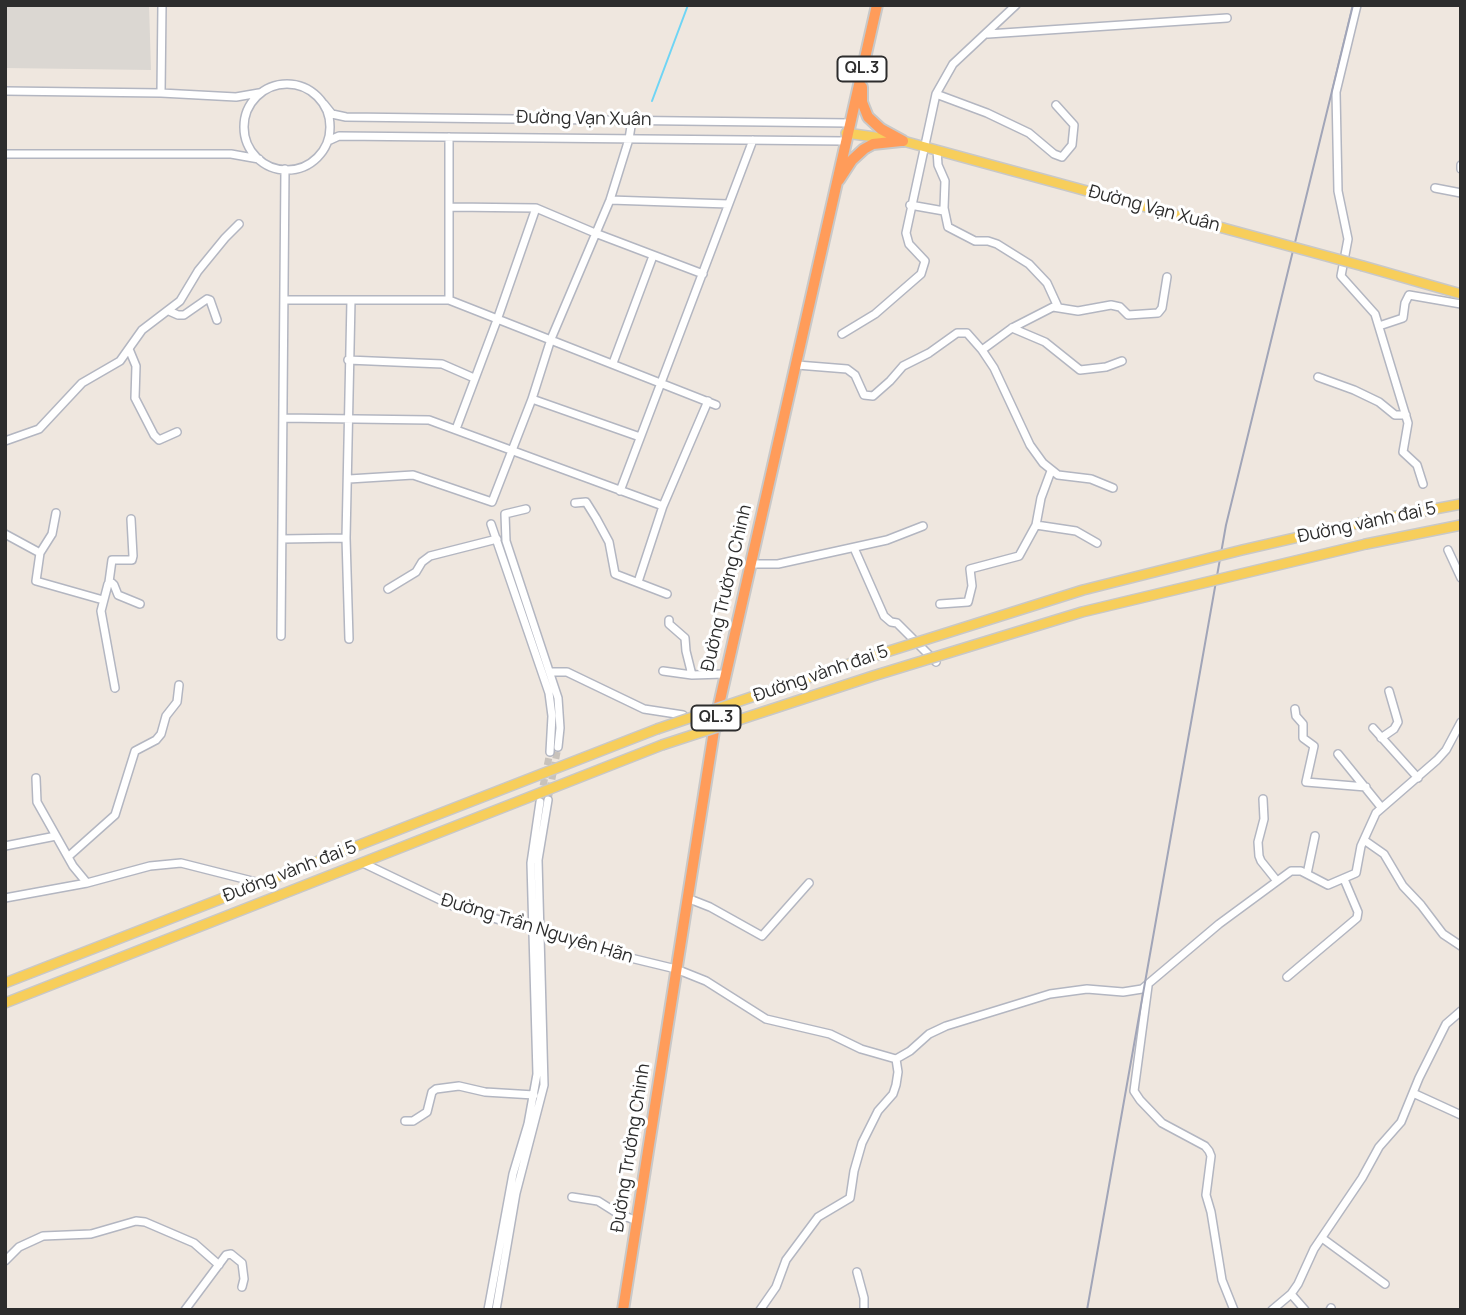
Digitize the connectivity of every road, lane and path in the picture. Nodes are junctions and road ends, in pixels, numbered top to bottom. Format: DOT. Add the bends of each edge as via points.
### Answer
graph roads {
  1 [pos="162,5"];
  2 [pos="877,5"];
  3 [pos="1016,5"];
  4 [pos="1357,5"];
  5 [pos="1227,18"];
  6 [pos="988,34"];
  7 [pos="864,61"];
  8 [pos="5,90"];
  9 [pos="265,90"];
  10 [pos="161,93"];
  11 [pos="936,94"];
  12 [pos="324,104"];
  13 [pos="1056,106"];
  14 [pos="632,120"];
  15 [pos="846,132"];
  16 [pos="449,137"];
  17 [pos="629,139"];
  18 [pos="753,140"];
  19 [pos="328,141"];
  20 [pos="904,141"];
  21 [pos="923,146"];
  22 [pos="937,150"];
  23 [pos="5,154"];
  24 [pos="259,159"];
  25 [pos="285,169"];
  26 [pos="834,188"];
  27 [pos="1435,188"];
  28 [pos="1461,192"];
  29 [pos="610,201"];
  30 [pos="728,204"];
  31 [pos="910,205"];
  32 [pos="451,207"];
  33 [pos="536,208"];
  34 [pos="944,211"];
  35 [pos="239,224"];
  36 [pos="595,233"];
  37 [pos="653,256"];
  38 [pos="703,274"];
  39 [pos="1167,277"];
  40 [pos="1461,294"];
  41 [pos="284,300"];
  42 [pos="351,300"];
  43 [pos="449,300"];
  44 [pos="1461,304"];
  45 [pos="1058,307"];
  46 [pos="169,311"];
  47 [pos="217,320"];
  48 [pos="497,320"];
  49 [pos="1379,326"];
  50 [pos="1012,328"];
  51 [pos="842,334"];
  52 [pos="551,339"];
  53 [pos="129,349"];
  54 [pos="982,350"];
  55 [pos="348,360"];
  56 [pos="1122,361"];
  57 [pos="613,363"];
  58 [pos="797,365"];
  59 [pos="1318,377"];
  60 [pos="474,378"];
  61 [pos="660,383"];
  62 [pos="532,399"];
  63 [pos="1406,415"];
  64 [pos="348,417"];
  65 [pos="283,418"];
  66 [pos="456,429"];
  67 [pos="177,432"];
  68 [pos="640,437"];
  69 [pos="5,441"];
  70 [pos="511,451"];
  71 [pos="1051,471"];
  72 [pos="349,479"];
  73 [pos="1423,484"];
  74 [pos="1113,488"];
  75 [pos="620,491"];
  76 [pos="575,503"];
  77 [pos="1461,504"];
  78 [pos="663,506"];
  79 [pos="526,509"];
  80 [pos="56,513"];
  81 [pos="131,519"];
  82 [pos="491,524"];
  83 [pos="1036,525"];
  84 [pos="1461,525"];
  85 [pos="923,526"];
  86 [pos="5,534"];
  87 [pos="346,538"];
  88 [pos="282,539"];
  89 [pos="497,539"];
  90 [pos="1097,543"];
  91 [pos="854,548"];
  92 [pos="1448,550"];
  93 [pos="40,553"];
  94 [pos="750,564"];
  95 [pos="1461,578"];
  96 [pos="109,582"];
  97 [pos="638,582"];
  98 [pos="388,589"];
  99 [pos="667,594"];
  100 [pos="103,600"];
  101 [pos="140,604"];
  102 [pos="940,604"];
  103 [pos="668,620"];
  104 [pos="281,636"];
  105 [pos="349,639"];
  106 [pos="936,663"];
  107 [pos="663,671"];
  108 [pos="550,672"];
  109 [pos="724,674"];
  110 [pos="692,675"];
  111 [pos="179,685"];
  112 [pos="115,688"];
  113 [pos="1389,691"];
  114 [pos="1295,709"];
  115 [pos="683,715"];
  116 [pos="1461,722"];
  117 [pos="1373,727"];
  118 [pos="1381,738"];
  119 [pos="558,747"];
  120 [pos="550,752"];
  121 [pos="1338,754"];
  122 [pos="36,778"];
  123 [pos="1418,778"];
  124 [pos="1366,787"];
  125 [pos="1263,799"];
  126 [pos="544,801"];
  127 [pos="1381,807"];
  128 [pos="57,836"];
  129 [pos="1315,836"];
  130 [pos="1364,840"];
  131 [pos="5,846"];
  132 [pos="69,856"];
  133 [pos="363,863"];
  134 [pos="1307,874"];
  135 [pos="1344,879"];
  136 [pos="1277,881"];
  137 [pos="87,883"];
  138 [pos="262,883"];
  139 [pos="809,883"];
  140 [pos="5,898"];
  141 [pos="687,898"];
  142 [pos="536,931"];
  143 [pos="1461,946"];
  144 [pos="676,969"];
  145 [pos="1287,977"];
  146 [pos="5,983"];
  147 [pos="1148,986"];
  148 [pos="5,1003"];
  149 [pos="1461,1011"];
  150 [pos="896,1059"];
  151 [pos="1413,1093"];
  152 [pos="534,1095"];
  153 [pos="1461,1115"];
  154 [pos="405,1121"];
  155 [pos="572,1197"];
  156 [pos="637,1222"];
  157 [pos="1322,1238"];
  158 [pos="5,1261"];
  159 [pos="219,1265"];
  160 [pos="857,1272"];
  161 [pos="1385,1284"];
  162 [pos="243,1287"];
  163 [pos="495,1292"];
  164 [pos="1292,1294"];
  165 [pos="185,1310"];
  166 [pos="488,1310"];
  167 [pos="496,1310"];
  168 [pos="623,1310"];
  169 [pos="760,1310"];
  170 [pos="864,1310"];
  171 [pos="1234,1310"];
  172 [pos="1272,1310"];
  173 [pos="1305,1310"];
  1 -- 10 [label="street"];
  2 -- 7 [label="highway, Đường Trường Chinh / QL.3"];
  3 -- 6 [label="street"];
  4 -- 49 [label="street" via="1336,92 1338,191 1348,239 1341,276 1371,308"];
  5 -- 6 [label="street"];
  6 -- 11 [label="street" via="953,64"];
  7 -- 15 [label="highway, Đường Trường Chinh / QL.3"];
  7 -- 20 [label="highway" via="865,111 881,129"];
  8 -- 10 [label="street"];
  9 -- 10 [label="street" via="236,97"];
  9 -- 12 [label="street" via="291,84 304,87"];
  9 -- 24 [label="street" via="255,98 244,123 250,149"];
  11 -- 13 [label="street" via="1029,133 1062,157 1072,145 1074,125"];
  11 -- 21 [label="street"];
  12 -- 14 [label="street, Đường Vạn Xuân" via="332,114 346,117"];
  12 -- 19 [label="street" via="331,128"];
  14 -- 15 [label="street, Đường Vạn Xuân"];
  14 -- 17 [label="street"];
  15 -- 18 [label="street, Đường Vạn Xuân"];
  15 -- 20 [label="main road, Đường Vạn Xuân"];
  15 -- 26 [label="highway, Đường Trường Chinh / QL.3"];
  16 -- 17 [label="street, Đường Vạn Xuân"];
  16 -- 19 [label="street, Đường Vạn Xuân" via="339,136"];
  16 -- 32 [label="street"];
  17 -- 18 [label="street, Đường Vạn Xuân"];
  17 -- 29 [label="street"];
  18 -- 30 [label="street"];
  19 -- 25 [label="street" via="311,162"];
  20 -- 21 [label="main road, Đường Vạn Xuân"];
  20 -- 26 [label="highway" via="864,149"];
  21 -- 22 [label="main road, Đường Vạn Xuân"];
  21 -- 31 [label="street"];
  22 -- 34 [label="street" via="945,181"];
  22 -- 40 [label="main road, Đường Vạn Xuân, bridge"];
  23 -- 24 [label="street" via="231,154"];
  24 -- 25 [label="street"];
  25 -- 41 [label="street"];
  26 -- 58 [label="highway, Đường Trường Chinh / QL.3"];
  27 -- 28 [label="street"];
  29 -- 30 [label="street"];
  29 -- 36 [label="street"];
  30 -- 38 [label="street"];
  31 -- 34 [label="street"];
  31 -- 51 [label="street" via="906,239 925,261 921,274 875,314"];
  32 -- 33 [label="street"];
  32 -- 43 [label="street"];
  33 -- 36 [label="street"];
  33 -- 48 [label="street"];
  34 -- 45 [label="street" via="948,227 954,231 975,241 997,243 1040,273"];
  35 -- 46 [label="street"];
  36 -- 37 [label="street"];
  36 -- 52 [label="street"];
  37 -- 38 [label="street"];
  37 -- 57 [label="street"];
  38 -- 61 [label="street"];
  39 -- 45 [label="street" via="1158,313 1128,315 1116,305 1078,311"];
  41 -- 42 [label="street"];
  41 -- 65 [label="street"];
  42 -- 43 [label="street"];
  42 -- 55 [label="street"];
  43 -- 48 [label="street"];
  44 -- 49 [label="street" via="1409,295 1403,318"];
  45 -- 50 [label="street"];
  46 -- 47 [label="street" via="184,315 207,299"];
  46 -- 53 [label="street" via="142,330"];
  48 -- 52 [label="street"];
  48 -- 60 [label="street"];
  49 -- 63 [label="street"];
  50 -- 54 [label="street"];
  50 -- 56 [label="street" via="1045,342 1080,370"];
  52 -- 57 [label="street"];
  52 -- 62 [label="street"];
  53 -- 67 [label="street" via="136,366 135,398 154,435 159,440"];
  53 -- 69 [label="street" via="116,364 82,383 39,429"];
  54 -- 58 [label="street" via="967,333 957,333 903,366 879,392 868,396 847,369"];
  54 -- 71 [label="street" via="1030,445"];
  55 -- 60 [label="street" via="442,364"];
  55 -- 64 [label="street"];
  57 -- 61 [label="street"];
  58 -- 94 [label="highway, Đường Trường Chinh / QL.3"];
  59 -- 63 [label="street" via="1379,402 1395,415"];
  60 -- 66 [label="street"];
  61 -- 68 [label="street"];
  61 -- 78 [label="street" via="712,403"];
  62 -- 68 [label="street"];
  62 -- 70 [label="street"];
  63 -- 73 [label="street" via="1409,427 1403,452 1417,465"];
  64 -- 65 [label="street"];
  64 -- 66 [label="street" via="429,420"];
  64 -- 72 [label="street"];
  65 -- 88 [label="street"];
  66 -- 70 [label="street"];
  68 -- 75 [label="street"];
  70 -- 72 [label="street" via="492,502 413,475"];
  70 -- 75 [label="street"];
  71 -- 74 [label="street"];
  71 -- 83 [label="street"];
  72 -- 87 [label="street"];
  75 -- 78 [label="street"];
  76 -- 97 [label="street" via="586,502 596,518 609,542 615,574"];
  77 -- 138 [label="main road, Đường vành đai 5, bridge" via="1241,550 1083,590 864,659 657,729"];
  78 -- 97 [label="street"];
  79 -- 108 [label="street" via="505,514 506,541"];
  80 -- 93 [label="street" via="52,534"];
  81 -- 96 [label="street" via="132,560 112,560"];
  82 -- 89 [label="street"];
  83 -- 90 [label="street" via="1076,531"];
  83 -- 102 [label="street" via="1016,559 970,569 968,603"];
  84 -- 133 [label="main road, Đường vành đai 5, bridge" via="1082,612 873,676 662,745"];
  85 -- 91 [label="street"];
  86 -- 93 [label="street"];
  87 -- 88 [label="street"];
  87 -- 105 [label="street"];
  88 -- 104 [label="street"];
  89 -- 98 [label="street" via="430,556 416,572"];
  89 -- 120 [label="street" via="549,693"];
  91 -- 94 [label="street" via="778,564"];
  91 -- 106 [label="street" via="884,616 897,623"];
  92 -- 95 [label="street"];
  93 -- 100 [label="street" via="36,581"];
  94 -- 109 [label="highway, Đường Trường Chinh / QL.3"];
  96 -- 100 [label="street"];
  96 -- 101 [label="street" via="118,595"];
  97 -- 99 [label="street"];
  100 -- 112 [label="street" via="102,628"];
  103 -- 110 [label="street" via="685,638"];
  107 -- 110 [label="street"];
  108 -- 115 [label="street" via="567,672 644,709"];
  108 -- 119 [label="street" via="560,712"];
  109 -- 110 [label="street"];
  109 -- 141 [label="highway, Đường Trường Chinh / QL.3"];
  111 -- 132 [label="street" via="177,702 156,740 135,751 116,815"];
  113 -- 118 [label="street" via="1398,726"];
  114 -- 124 [label="street" via="1303,724 1303,738 1314,746 1306,782"];
  116 -- 123 [label="street" via="1446,750"];
  117 -- 118 [label="street"];
  118 -- 123 [label="street"];
  121 -- 124 [label="street"];
  122 -- 128 [label="street" via="37,802"];
  123 -- 127 [label="street"];
  124 -- 127 [label="street"];
  125 -- 136 [label="street" via="1259,856"];
  126 -- 142 [label="street"];
  127 -- 130 [label="street"];
  128 -- 131 [label="street"];
  128 -- 132 [label="street"];
  129 -- 134 [label="street"];
  130 -- 135 [label="street" via="1356,873"];
  130 -- 143 [label="street" via="1384,854 1403,886 1443,934"];
  132 -- 137 [label="street"];
  133 -- 142 [label="street, Đường Trần Nguyên Hãn" via="443,902"];
  133 -- 148 [label="main road, Đường vành đai 5"];
  134 -- 135 [label="street" via="1328,885"];
  134 -- 136 [label="street" via="1296,870"];
  135 -- 145 [label="street" via="1359,912 1357,918"];
  136 -- 147 [label="street"];
  137 -- 138 [label="street" via="141,867 181,863"];
  137 -- 140 [label="street"];
  138 -- 146 [label="main road, Đường vành đai 5"];
  139 -- 141 [label="street" via="762,936"];
  141 -- 144 [label="highway, Đường Trường Chinh / QL.3"];
  142 -- 144 [label="street, Đường Trần Nguyên Hãn"];
  142 -- 152 [label="street"];
  142 -- 163 [label="street" via="544,1085"];
  144 -- 150 [label="street, Đường Trần Nguyên Hãn" via="706,981 766,1019 830,1034"];
  144 -- 156 [label="highway, Đường Trường Chinh / QL.3"];
  147 -- 150 [label="street" via="1137,991 1087,989 1050,994 946,1026"];
  147 -- 171 [label="street" via="1134,1091 1163,1123 1209,1151 1206,1195 1222,1280"];
  149 -- 151 [label="street" via="1446,1024"];
  150 -- 169 [label="street" via="896,1085 862,1143 850,1198 818,1216 786,1260 776,1287"];
  151 -- 153 [label="street"];
  151 -- 157 [label="street" via="1401,1122 1379,1147"];
  152 -- 154 [label="street" via="459,1086 436,1089 427,1112"];
  152 -- 163 [label="street" via="513,1174"];
  155 -- 156 [label="street" via="598,1201"];
  156 -- 168 [label="highway, Đường Trường Chinh / QL.3"];
  157 -- 161 [label="street"];
  157 -- 164 [label="street"];
  158 -- 159 [label="street" via="19,1247 43,1236 91,1234 136,1221 194,1243"];
  159 -- 162 [label="street" via="226,1255 237,1258 244,1270"];
  159 -- 165 [label="street"];
  160 -- 170 [label="street"];
  163 -- 166 [label="street"];
  163 -- 167 [label="street"];
  164 -- 172 [label="street"];
  164 -- 173 [label="street"];
}
